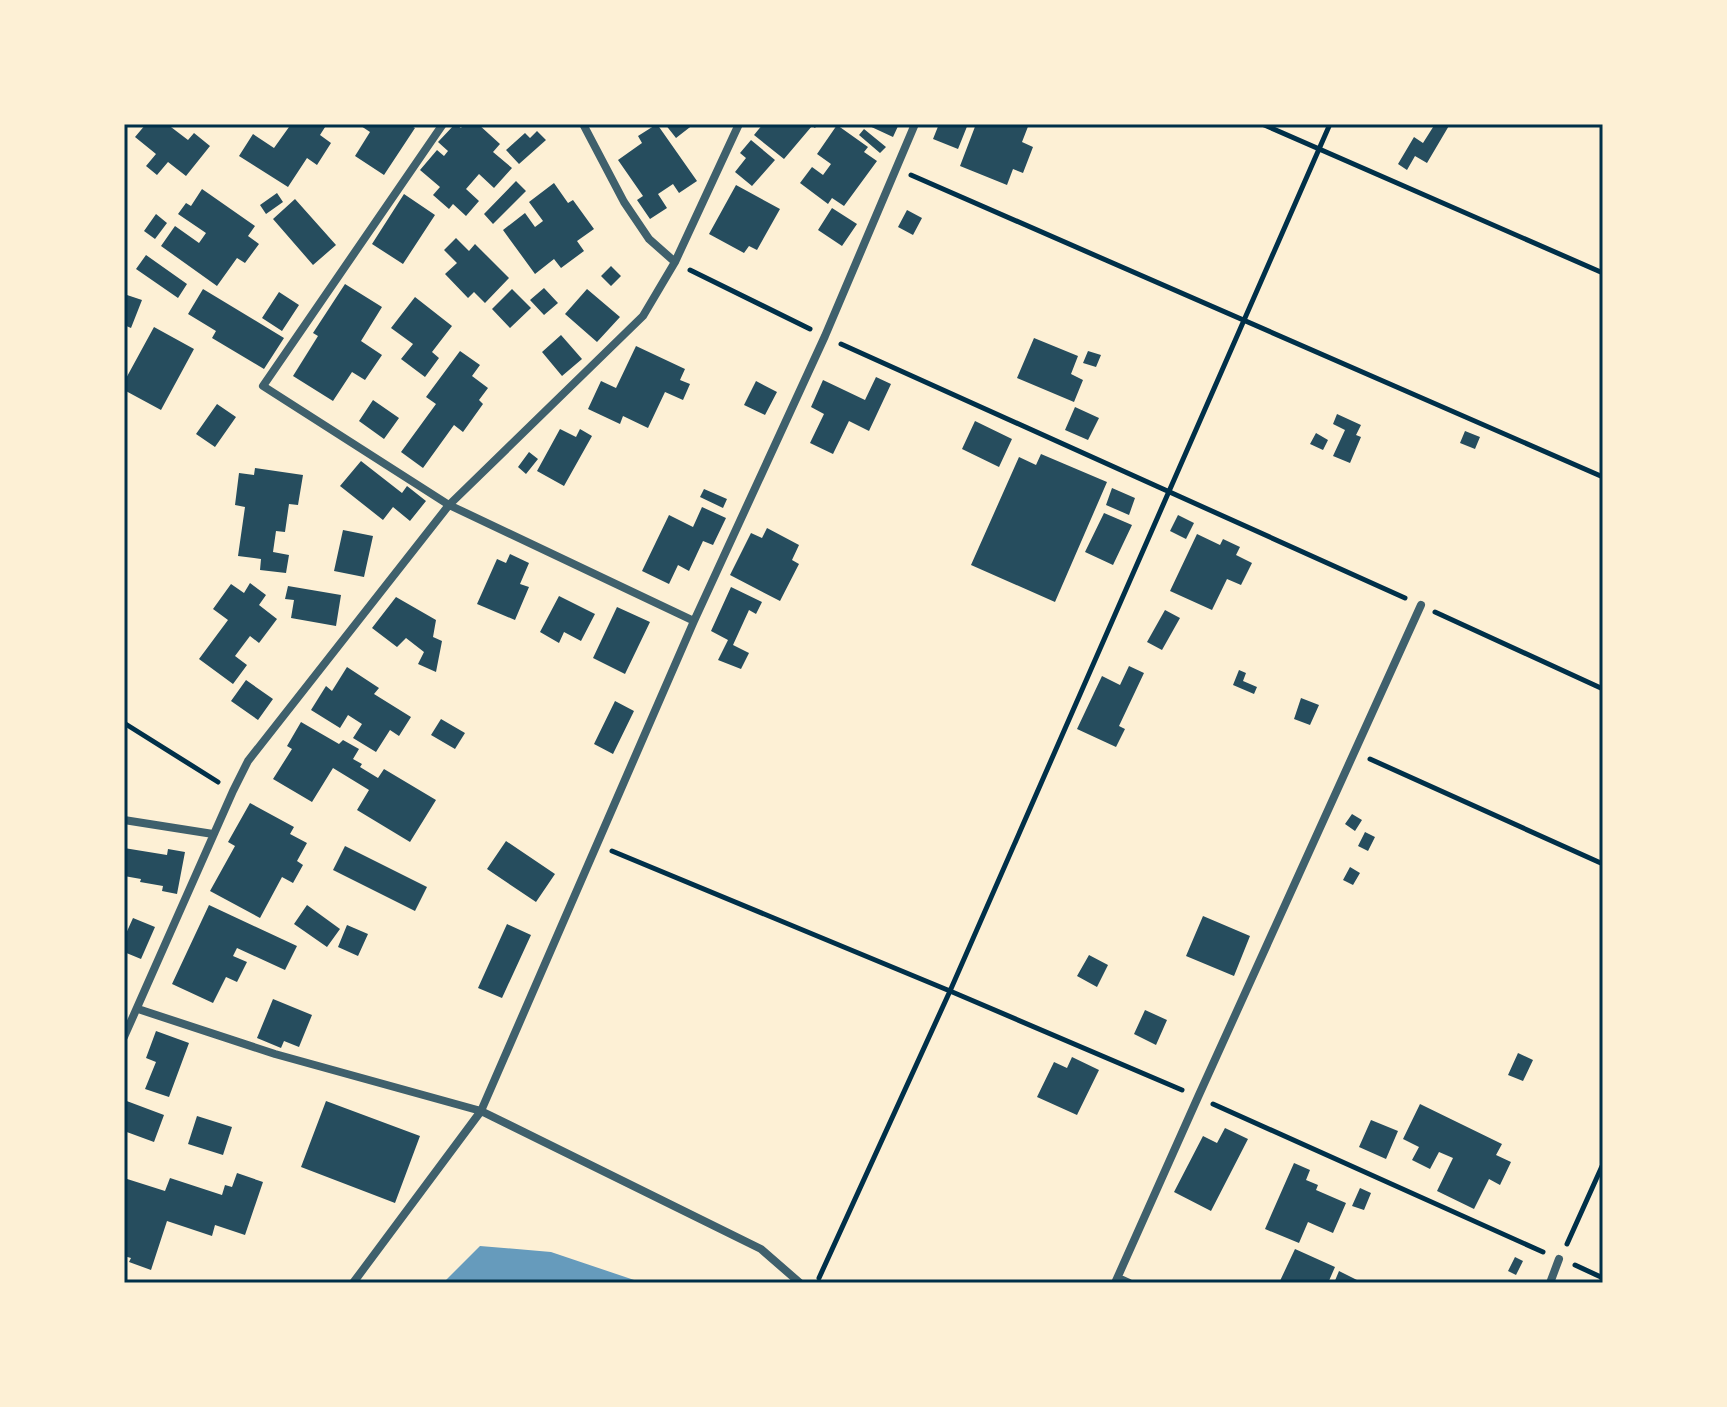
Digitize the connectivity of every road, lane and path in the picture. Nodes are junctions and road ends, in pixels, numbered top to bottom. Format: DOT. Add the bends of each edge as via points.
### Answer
graph roads {
  1 [pos="443,124"];
  2 [pos="583,124"];
  3 [pos="739,124"];
  4 [pos="915,124"];
  5 [pos="1262,124"];
  6 [pos="1330,124"];
  7 [pos="1319,149"];
  8 [pos="896,169"];
  9 [pos="675,262"];
  10 [pos="1603,273"];
  11 [pos="1244,319"];
  12 [pos="825,336"];
  13 [pos="1603,477"];
  14 [pos="1169,491"];
  15 [pos="449,505"];
  16 [pos="1421,605"];
  17 [pos="694,621"];
  18 [pos="1603,689"];
  19 [pos="124,723"];
  20 [pos="1354,753"];
  21 [pos="233,791"];
  22 [pos="124,820"];
  23 [pos="213,834"];
  24 [pos="597,844"];
  25 [pos="1603,864"];
  26 [pos="950,991"];
  27 [pos="138,1009"];
  28 [pos="124,1037"];
  29 [pos="1198,1097"];
  30 [pos="481,1111"];
  31 [pos="1603,1164"];
  32 [pos="1559,1259"];
  33 [pos="1603,1278"];
  34 [pos="1117,1280"];
  35 [pos="353,1283"];
  36 [pos="800,1283"];
  37 [pos="817,1283"];
  38 [pos="1129,1283"];
  39 [pos="1550,1283"];
  1 -- 15 [label="street" via="263,386"];
  2 -- 9 [label="street" via="624,202 649,239"];
  3 -- 9 [label="street"];
  4 -- 8 [label="street"];
  5 -- 7 [label="path"];
  6 -- 7 [label="path"];
  7 -- 10 [label="path"];
  7 -- 11 [label="path"];
  8 -- 11 [label="path"];
  8 -- 12 [label="street"];
  9 -- 12 [label="path"];
  9 -- 15 [label="street" via="643,316"];
  11 -- 13 [label="path"];
  11 -- 14 [label="path"];
  12 -- 14 [label="path"];
  12 -- 17 [label="street"];
  14 -- 16 [label="path"];
  14 -- 26 [label="path"];
  15 -- 17 [label="street"];
  15 -- 21 [label="street" via="248,761"];
  16 -- 18 [label="path"];
  16 -- 20 [label="street"];
  17 -- 24 [label="street"];
  19 -- 21 [label="path"];
  20 -- 25 [label="path"];
  20 -- 29 [label="street"];
  21 -- 23 [label="street"];
  22 -- 23 [label="street"];
  23 -- 27 [label="street"];
  24 -- 26 [label="path"];
  24 -- 30 [label="street"];
  26 -- 29 [label="path"];
  26 -- 37 [label="path"];
  27 -- 28 [label="street"];
  27 -- 30 [label="street" via="275,1054"];
  29 -- 32 [label="path"];
  29 -- 34 [label="street"];
  30 -- 35 [label="street"];
  30 -- 36 [label="street" via="761,1249"];
  31 -- 32 [label="path"];
  32 -- 33 [label="path"];
  32 -- 39 [label="street"];
  34 -- 38 [label="street"];
}
